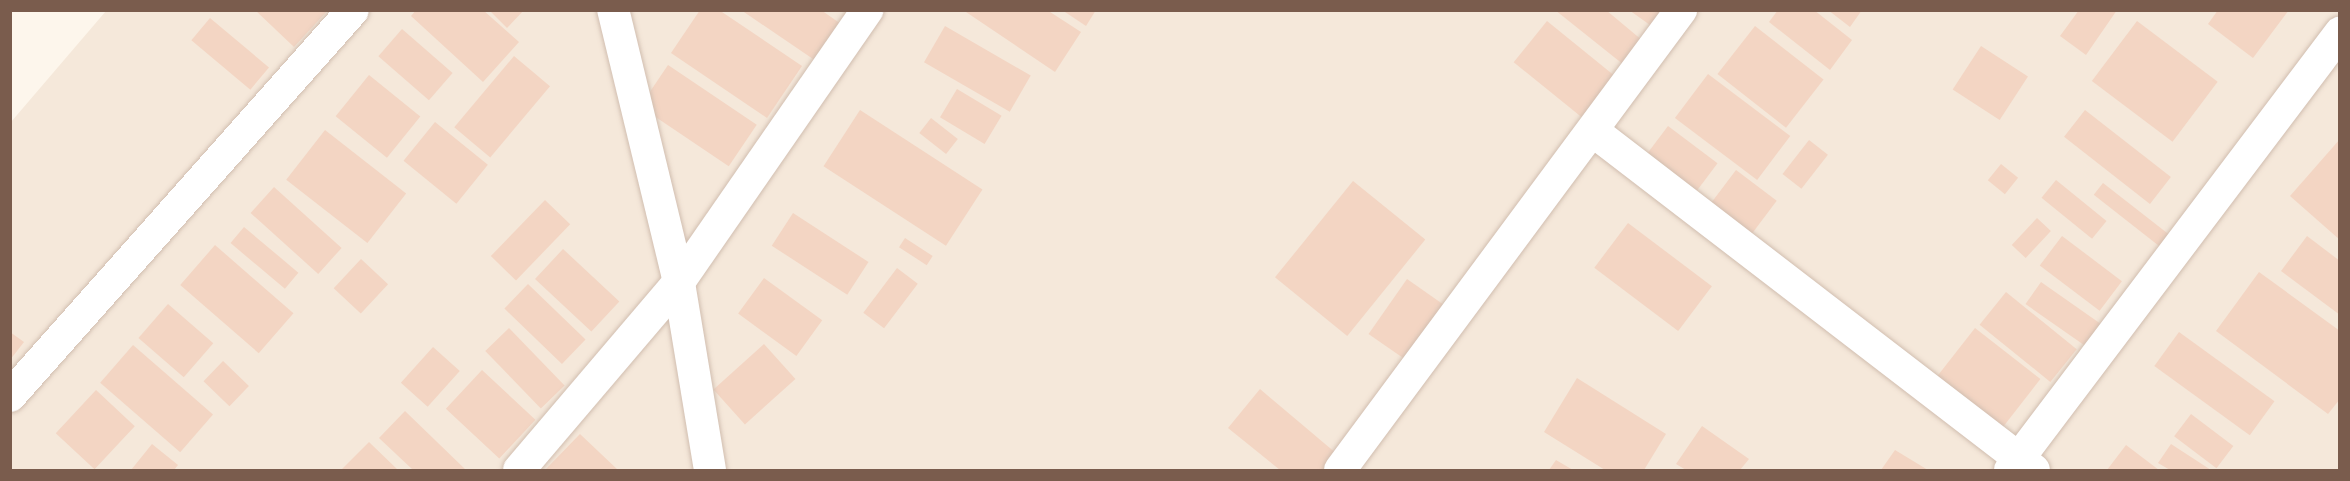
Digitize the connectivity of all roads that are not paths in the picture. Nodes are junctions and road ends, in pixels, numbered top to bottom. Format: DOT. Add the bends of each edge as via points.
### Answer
graph roads {
  1 [pos="352,10"];
  2 [pos="612,10"];
  3 [pos="867,10"];
  4 [pos="1681,10"];
  5 [pos="2340,33"];
  6 [pos="1593,131"];
  7 [pos="679,282"];
  8 [pos="10,396"];
  9 [pos="2021,467"];
  10 [pos="519,471"];
  11 [pos="710,471"];
  12 [pos="1340,471"];
  1 -- 8 [label="street"];
  2 -- 7 [label="street"];
  3 -- 7 [label="street"];
  4 -- 6 [label="street"];
  5 -- 9 [label="street"];
  6 -- 9 [label="street"];
  6 -- 12 [label="street"];
  7 -- 10 [label="street"];
  7 -- 11 [label="street"];
}
